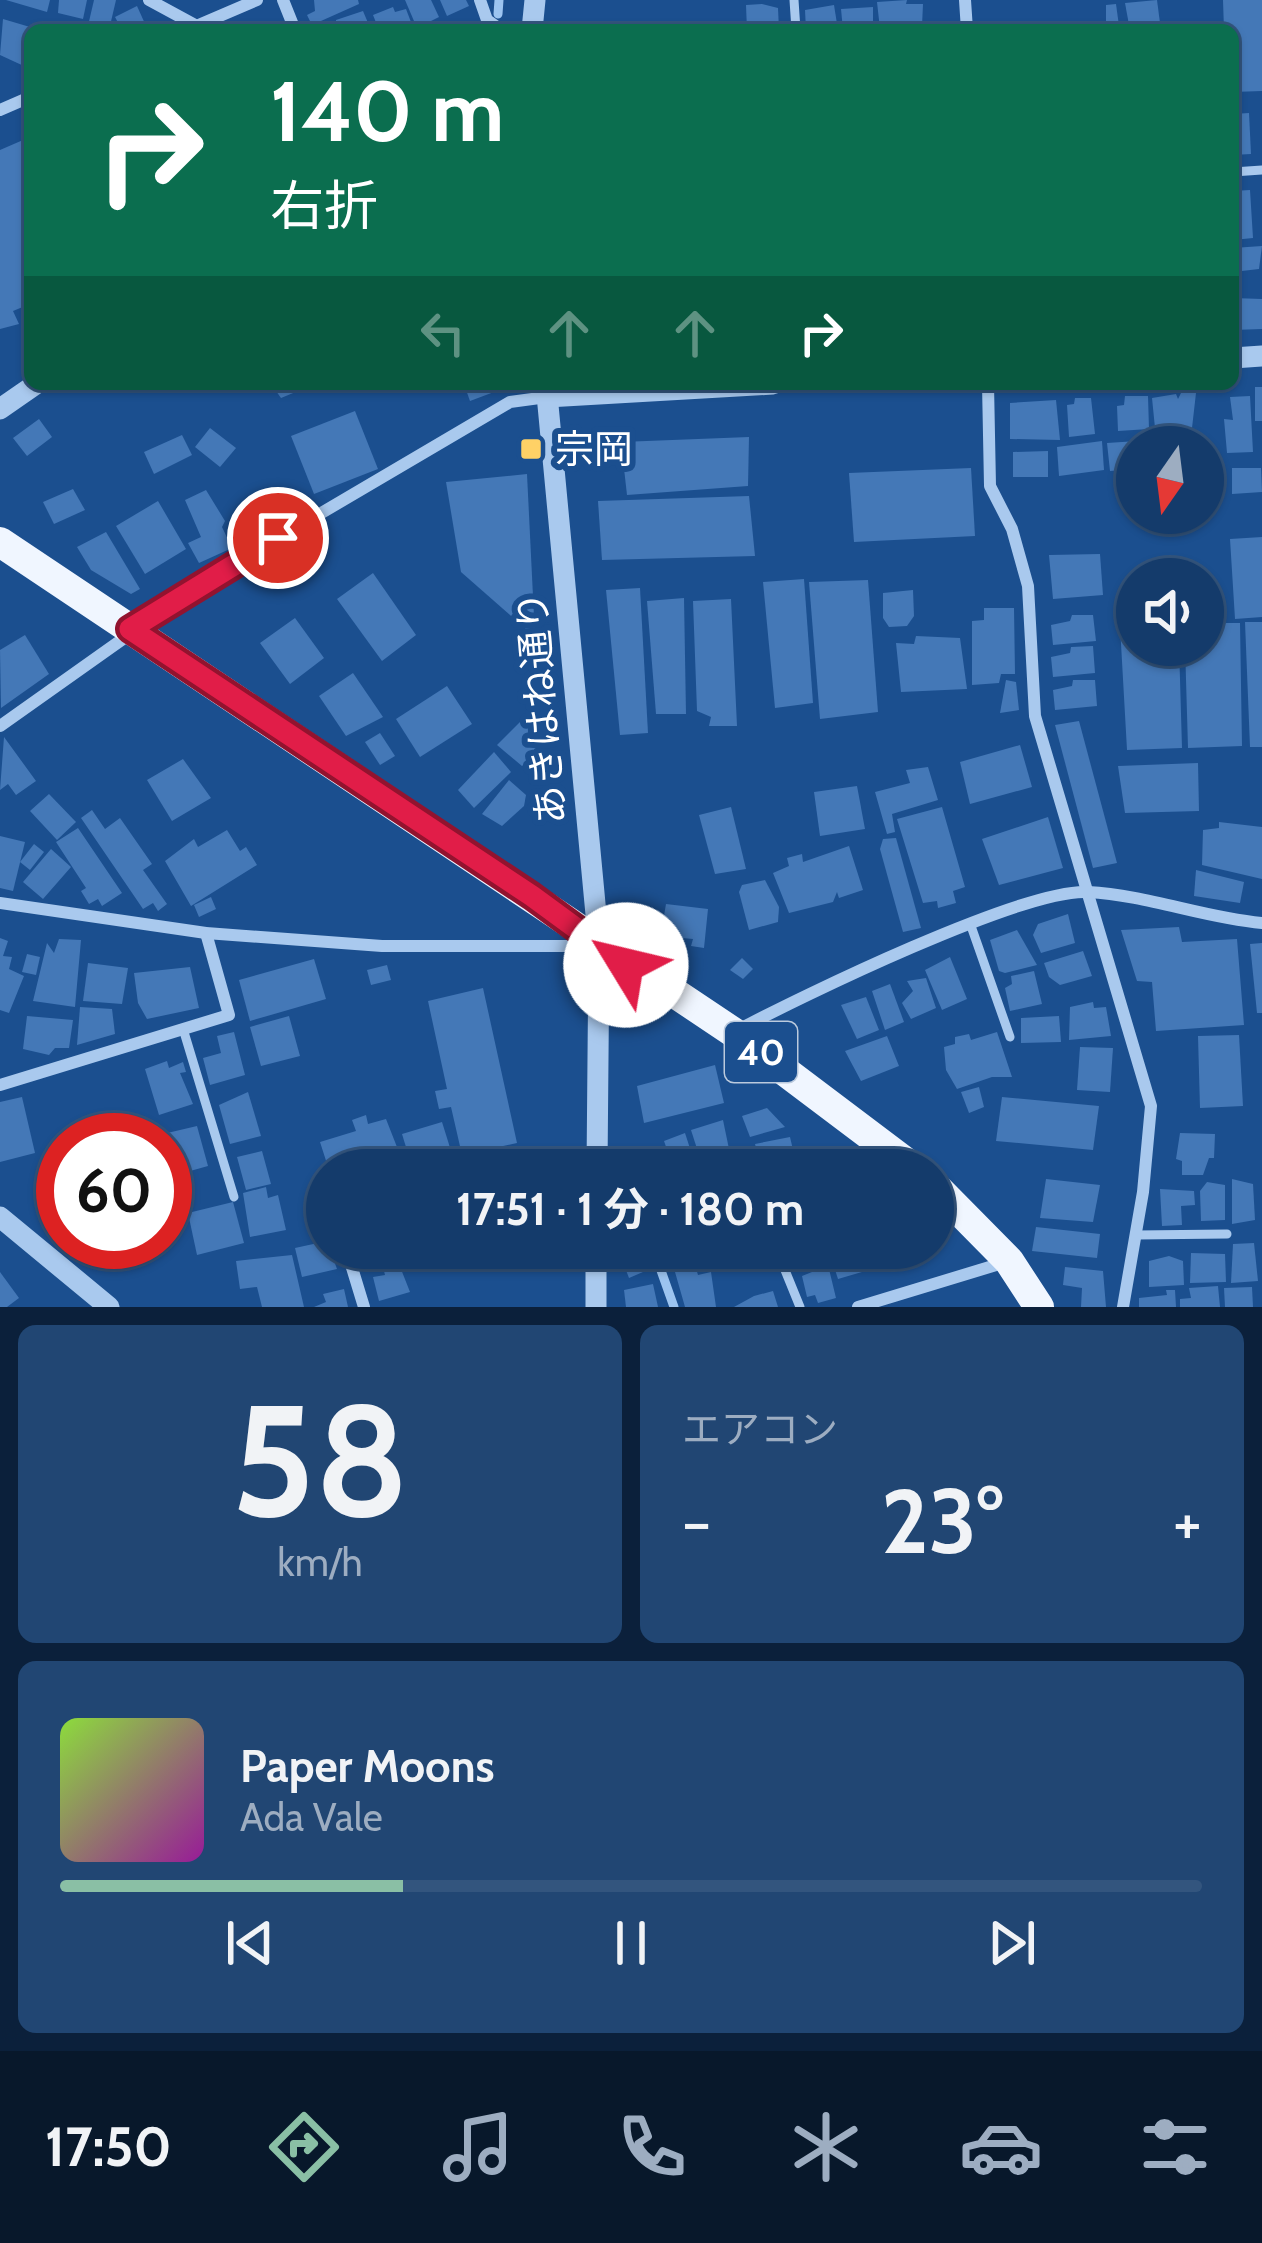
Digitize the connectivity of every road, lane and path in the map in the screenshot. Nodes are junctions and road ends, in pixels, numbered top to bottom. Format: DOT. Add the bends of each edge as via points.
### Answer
graph roads {
  1 [pos="149,0"];
  2 [pos="257,0"];
  3 [pos="186,24"];
  4 [pos="201,24"];
  5 [pos="27,390"];
  6 [pos="547,390"];
  7 [pos="988,390"];
  8 [pos="0,409"];
  9 [pos="0,542"];
  10 [pos="130,629"];
  11 [pos="0,726"];
  12 [pos="1085,891"];
  13 [pos="0,903"];
  14 [pos="1262,923"];
  15 [pos="971,926"];
  16 [pos="206,933"];
  17 [pos="599,946"];
  18 [pos="184,1032"];
  19 [pos="733,1033"];
  20 [pos="1010,1037"];
  21 [pos="0,1084"];
  22 [pos="597,1149"];
  23 [pos="888,1149"];
  24 [pos="234,1196"];
  25 [pos="954,1205"];
  26 [pos="0,1217"];
  27 [pos="1226,1234"];
  28 [pos="1137,1235"];
  29 [pos="1010,1261"];
  30 [pos="352,1269"];
  31 [pos="596,1269"];
  32 [pos="785,1269"];
  33 [pos="892,1302"];
  34 [pos="109,1307"];
  35 [pos="364,1307"];
  36 [pos="596,1307"];
  37 [pos="800,1307"];
  38 [pos="858,1307"];
  39 [pos="1040,1307"];
  40 [pos="1123,1307"];
  1 -- 3 [label="street"];
  2 -- 4 [label="street"];
  5 -- 8 [label="street"];
  6 -- 10 [label="street" via="510,402"];
  6 -- 17 [label="street, あきはね通り"];
  7 -- 12 [label="street" via="990,485 1028,586 1035,716"];
  9 -- 10 [label="main road, 40"];
  10 -- 11 [label="street"];
  10 -- 17 [label="main road, 40"];
  12 -- 14 [label="street"];
  12 -- 15 [label="street"];
  12 -- 28 [label="street" via="1151,1106"];
  13 -- 16 [label="street"];
  15 -- 19 [label="street"];
  15 -- 20 [label="lane"];
  16 -- 17 [label="street" via="382,946"];
  16 -- 18 [label="street" via="230,1015"];
  17 -- 19 [label="main road, 40"];
  17 -- 22 [label="street, あきはね通り"];
  18 -- 21 [label="street"];
  18 -- 24 [label="lane"];
  19 -- 23 [label="main road, 40"];
  25 -- 29 [label="main road"];
  26 -- 34 [label="street"];
  27 -- 28 [label="lane"];
  28 -- 40 [label="street"];
  29 -- 33 [label="street"];
  29 -- 39 [label="main road"];
  30 -- 35 [label="street"];
  31 -- 36 [label="street"];
  32 -- 37 [label="lane"];
  33 -- 38 [label="street"];
}
